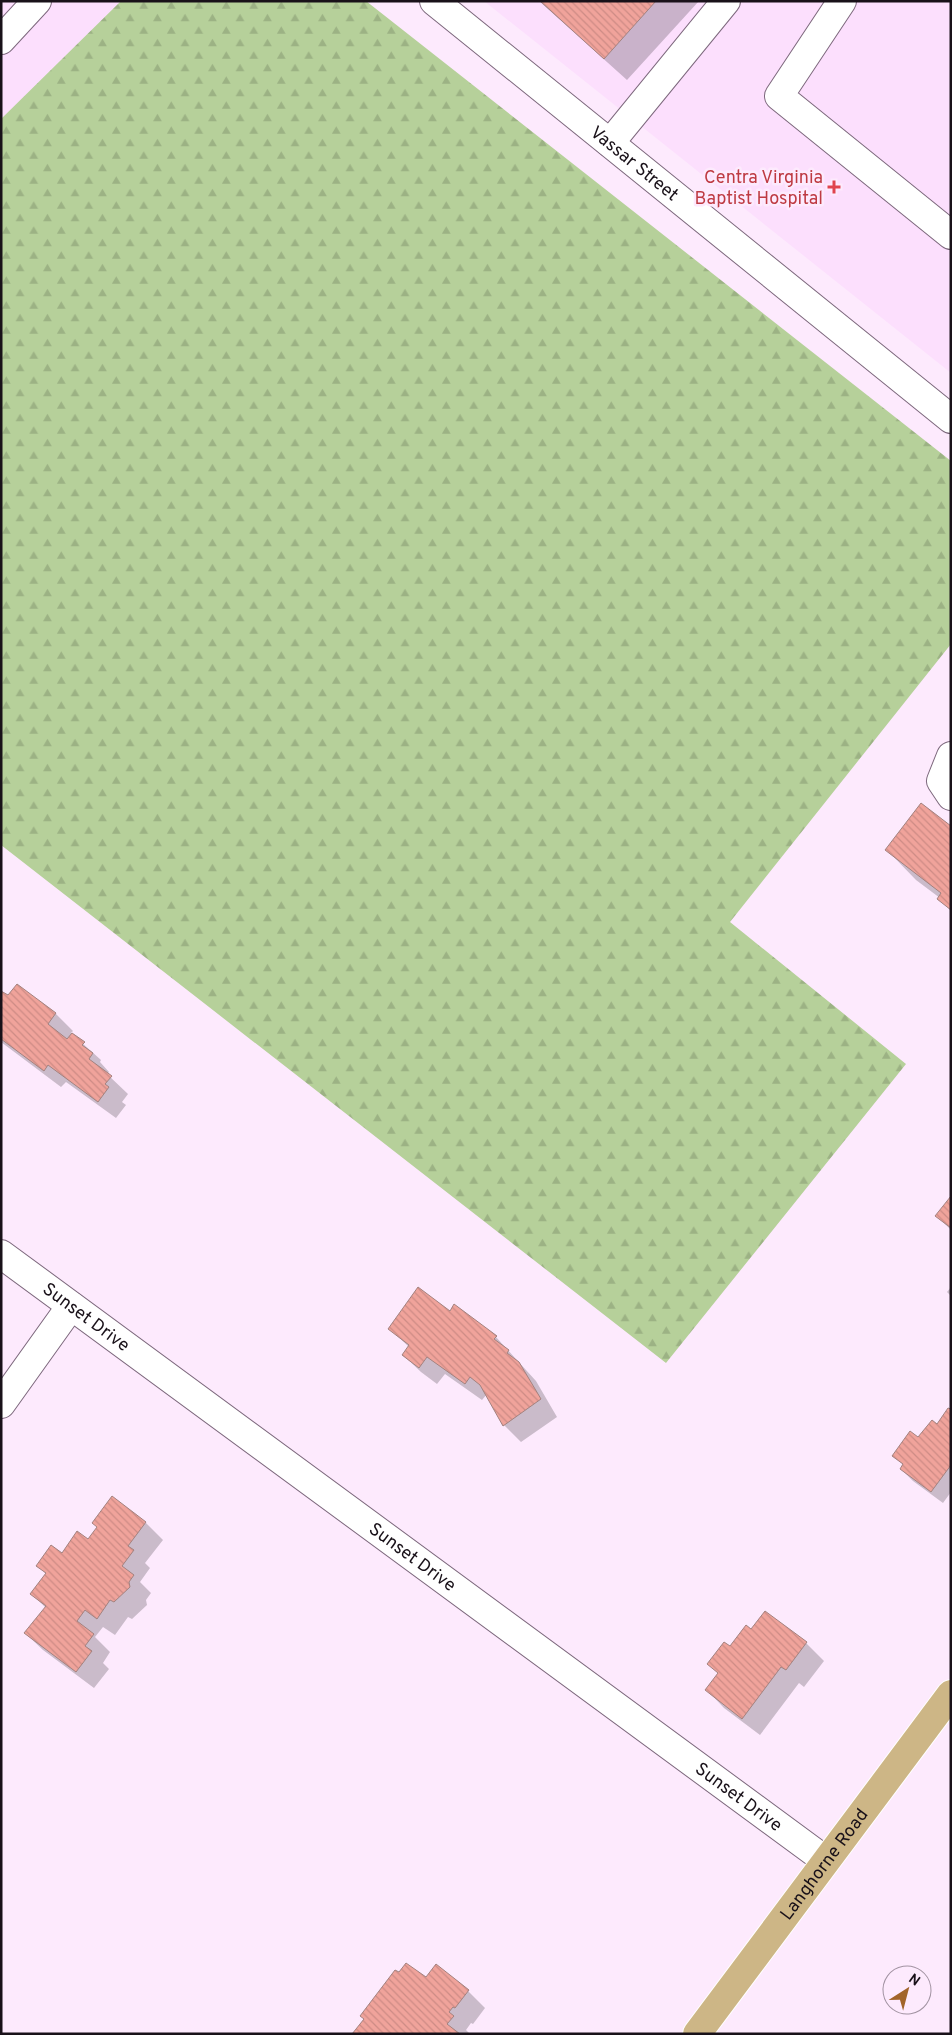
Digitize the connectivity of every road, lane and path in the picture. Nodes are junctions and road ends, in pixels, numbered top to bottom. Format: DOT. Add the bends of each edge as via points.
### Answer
graph roads {
  1 [pos="37,1"];
  2 [pos="434,1"];
  3 [pos="726,1"];
  4 [pos="842,1"];
  5 [pos="1,40"];
  6 [pos="610,143"];
  7 [pos="951,235"];
  8 [pos="951,419"];
  9 [pos="951,756"];
  10 [pos="951,796"];
  11 [pos="1,1254"];
  12 [pos="71,1306"];
  13 [pos="1,1404"];
  14 [pos="951,1694"];
  15 [pos="825,1860"];
  16 [pos="697,2034"];
  1 -- 5 [label="street"];
  2 -- 6 [label="street, Vassar Street"];
  3 -- 6 [label="street"];
  4 -- 7 [label="street" via="779,96"];
  6 -- 8 [label="street, Vassar Street"];
  9 -- 10 [label="street" via="941,781"];
  11 -- 12 [label="street, Sunset Drive"];
  12 -- 13 [label="street"];
  12 -- 15 [label="street, Sunset Drive"];
  14 -- 15 [label="main road, Langhorne Road"];
  15 -- 16 [label="main road, Langhorne Road"];
}
